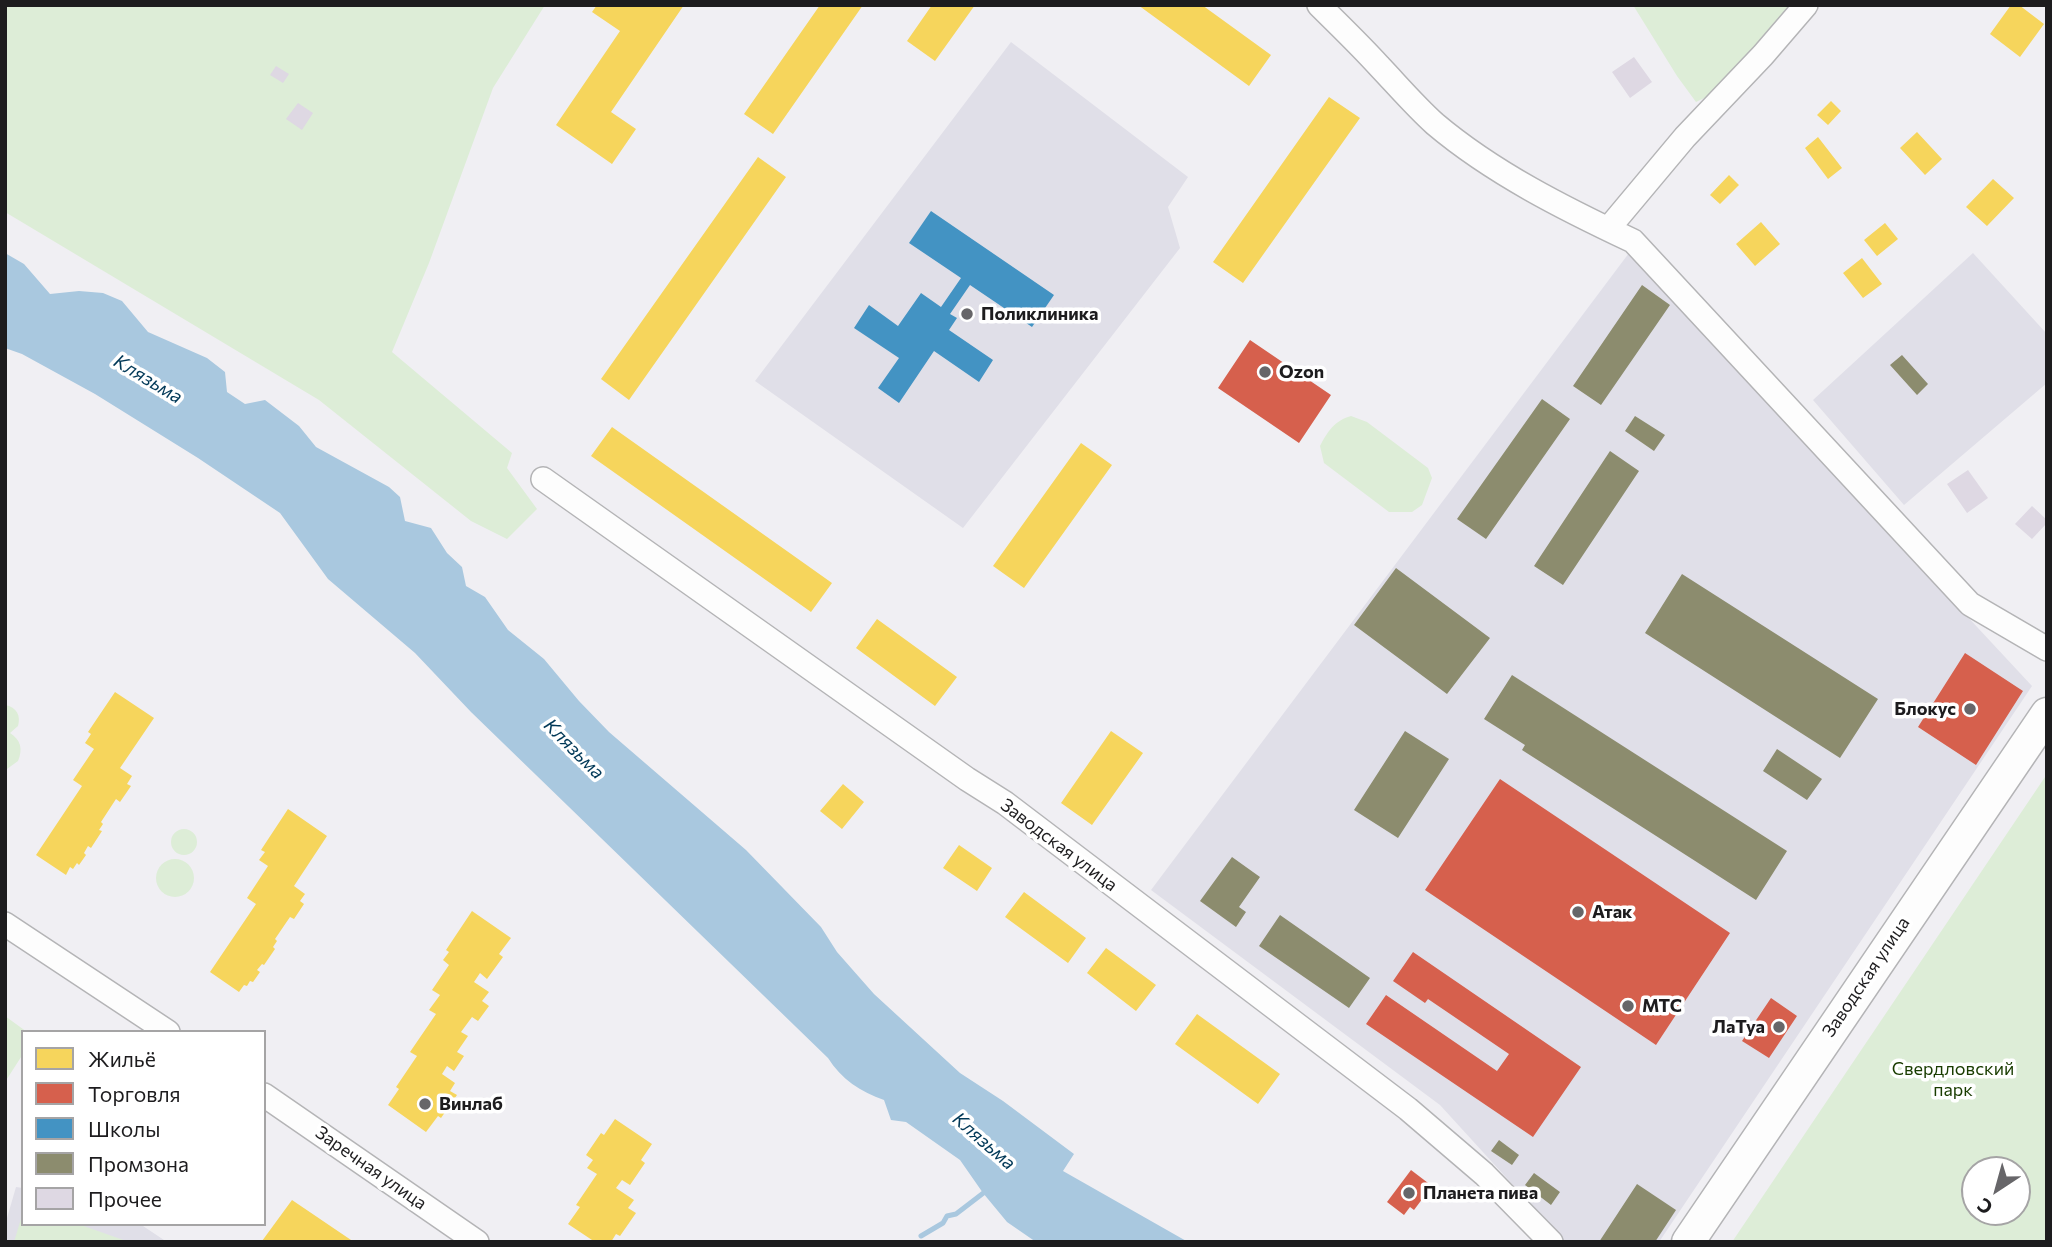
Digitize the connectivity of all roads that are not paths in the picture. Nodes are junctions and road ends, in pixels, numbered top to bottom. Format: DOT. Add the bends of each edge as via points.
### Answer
graph roads {
  1 [pos="1319,5"];
  2 [pos="1806,5"];
  3 [pos="1608,229"];
  4 [pos="543,479"];
  5 [pos="2047,649"];
  6 [pos="2047,713"];
  7 [pos="5,924"];
  8 [pos="165,1030"];
  9 [pos="266,1096"];
  10 [pos="477,1242"];
  11 [pos="1551,1242"];
  12 [pos="1688,1242"];
  1 -- 3 [label="street" via="1438,126 1501,171"];
  2 -- 3 [label="street" via="1685,136"];
  3 -- 5 [label="street" via="1633,241 1970,604"];
  4 -- 11 [label="street, Заводская улица" via="1005,803 1408,1109 1484,1174"];
  6 -- 12 [label="street, Заводская улица"];
  7 -- 8 [label="street"];
  9 -- 10 [label="street, Заречная улица"];
}
